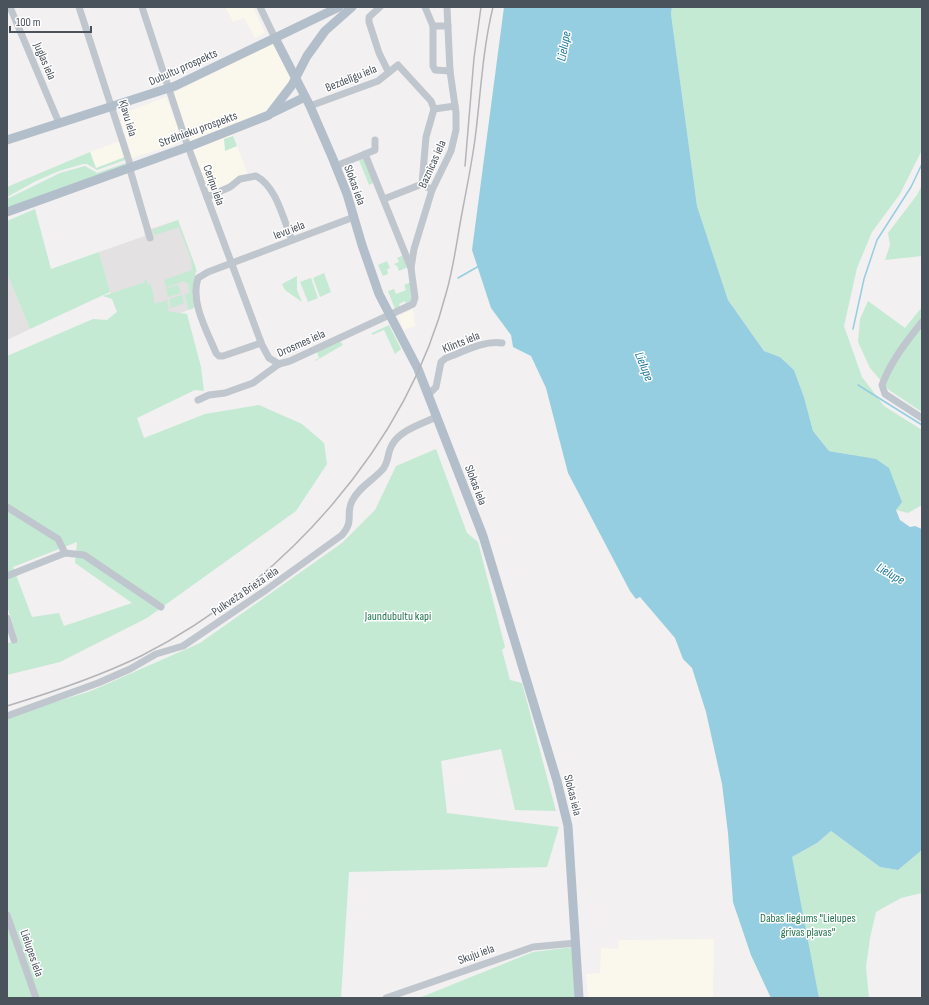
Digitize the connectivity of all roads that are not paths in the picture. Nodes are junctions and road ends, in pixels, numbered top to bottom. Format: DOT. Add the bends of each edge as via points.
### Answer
graph roads {
  1 [pos="10,7"];
  2 [pos="79,7"];
  3 [pos="142,7"];
  4 [pos="260,7"];
  5 [pos="352,7"];
  6 [pos="380,7"];
  7 [pos="425,7"];
  8 [pos="447,7"];
  9 [pos="335,9"];
  10 [pos="335,22"];
  11 [pos="433,26"];
  12 [pos="448,26"];
  13 [pos="275,38"];
  14 [pos="388,71"];
  15 [pos="450,71"];
  16 [pos="296,79"];
  17 [pos="168,89"];
  18 [pos="305,97"];
  19 [pos="310,106"];
  20 [pos="455,106"];
  21 [pos="113,107"];
  22 [pos="434,108"];
  23 [pos="269,115"];
  24 [pos="59,123"];
  25 [pos="7,140"];
  26 [pos="375,140"];
  27 [pos="188,147"];
  28 [pos="366,154"];
  29 [pos="336,166"];
  30 [pos="130,167"];
  31 [pos="422,184"];
  32 [pos="432,190"];
  33 [pos="207,197"];
  34 [pos="384,199"];
  35 [pos="7,212"];
  36 [pos="354,217"];
  37 [pos="150,238"];
  38 [pos="292,240"];
  39 [pos="231,263"];
  40 [pos="411,268"];
  41 [pos="413,304"];
  42 [pos="389,314"];
  43 [pos="922,322"];
  44 [pos="261,342"];
  45 [pos="502,343"];
  46 [pos="279,364"];
  47 [pos="428,395"];
  48 [pos="198,400"];
  49 [pos="436,417"];
  50 [pos="922,418"];
  51 [pos="7,507"];
  52 [pos="65,553"];
  53 [pos="7,576"];
  54 [pos="161,607"];
  55 [pos="7,618"];
  56 [pos="14,640"];
  57 [pos="7,716"];
  58 [pos="7,915"];
  59 [pos="576,943"];
  60 [pos="36,998"];
  61 [pos="386,998"];
  62 [pos="579,998"];
  1 -- 24 [label="street, Juglas iela"];
  2 -- 21 [label="street, Kļavu iela"];
  3 -- 17 [label="street, Ceriņu iela"];
  4 -- 13 [label="street, Slokas iela"];
  5 -- 10 [label="main road, Strēlnieku prospekts"];
  6 -- 14 [label="street" via="369,17 369,22 378,53"];
  7 -- 11 [label="street"];
  8 -- 12 [label="street, Baznīcas iela"];
  9 -- 10 [label="main road"];
  9 -- 13 [label="main road, Dubultu prospekts"];
  10 -- 16 [label="main road, Strēlnieku prospekts" via="307,56"];
  11 -- 12 [label="street"];
  11 -- 15 [label="street" via="433,66 438,71"];
  12 -- 15 [label="street, Baznīcas iela"];
  13 -- 16 [label="main road, Slokas iela"];
  13 -- 17 [label="main road, Dubultu prospekts"];
  14 -- 19 [label="street, Bezdelīgu iela" via="378,81"];
  14 -- 22 [label="street, Bezdelīgu iela" via="398,65 431,101"];
  15 -- 20 [label="street, Baznīcas iela"];
  16 -- 18 [label="main road, Slokas iela"];
  16 -- 23 [label="main road, Strēlnieku prospekts"];
  17 -- 21 [label="main road, Dubultu prospekts"];
  17 -- 27 [label="street, Ceriņu iela"];
  18 -- 19 [label="main road, Slokas iela"];
  18 -- 23 [label="main road"];
  19 -- 29 [label="main road, Slokas iela"];
  20 -- 22 [label="street"];
  20 -- 32 [label="street, Baznīcas iela" via="457,124 454,142"];
  21 -- 24 [label="main road, Dubultu prospekts"];
  21 -- 30 [label="street, Kļavu iela"];
  22 -- 31 [label="street" via="426,137"];
  23 -- 27 [label="main road, Strēlnieku prospekts"];
  24 -- 25 [label="main road, Dubultu prospekts"];
  26 -- 28 [label="street" via="375,150"];
  27 -- 30 [label="main road, Strēlnieku prospekts"];
  27 -- 33 [label="street, Ceriņu iela"];
  28 -- 29 [label="street"];
  28 -- 34 [label="street"];
  29 -- 36 [label="main road, Slokas iela"];
  30 -- 35 [label="main road, Strēlnieku prospekts"];
  30 -- 37 [label="street, Kļavu iela"];
  31 -- 32 [label="street"];
  31 -- 34 [label="street"];
  32 -- 40 [label="street, Baznīcas iela" via="414,249"];
  33 -- 38 [label="street" via="230,187 240,179 256,176 262,179 272,191"];
  33 -- 39 [label="street, Ceriņu iela"];
  34 -- 40 [label="street"];
  36 -- 38 [label="street, Ievu iela"];
  36 -- 42 [label="main road, Slokas iela" via="373,279"];
  38 -- 39 [label="street, Ievu iela"];
  39 -- 44 [label="street, Ceriņu iela"];
  39 -- 44 [label="street, Ievu iela" via="198,278 195,289 201,315 218,356"];
  40 -- 41 [label="street, Baznīcas iela" via="415,298"];
  41 -- 42 [label="street, Drosmes iela"];
  42 -- 46 [label="street, Drosmes iela"];
  42 -- 47 [label="main road, Slokas iela" via="416,364"];
  43 -- 50 [label="street" via="901,347 888,368 882,385 885,394"];
  44 -- 46 [label="street, Ceriņu iela" via="267,355"];
  45 -- 47 [label="street, Klints iela" via="484,344 446,358 442,362 436,387"];
  46 -- 48 [label="street, Drosmes iela" via="253,383"];
  47 -- 49 [label="main road, Slokas iela"];
  49 -- 57 [label="street, Pulkveža Brieža iela" via="407,432 392,445 383,469 368,481 352,501 350,523 342,535 266,590 183,646 156,654 130,670 98,683"];
  49 -- 59 [label="main road, Slokas iela" via="486,546 563,801 569,839"];
  51 -- 52 [label="street" via="58,539"];
  52 -- 53 [label="street"];
  52 -- 54 [label="street" via="84,555"];
  55 -- 56 [label="street"];
  58 -- 60 [label="street, Lielupes iela"];
  59 -- 61 [label="street, Skuju iela" via="533,947"];
  59 -- 62 [label="main road, Slokas iela"];
}
